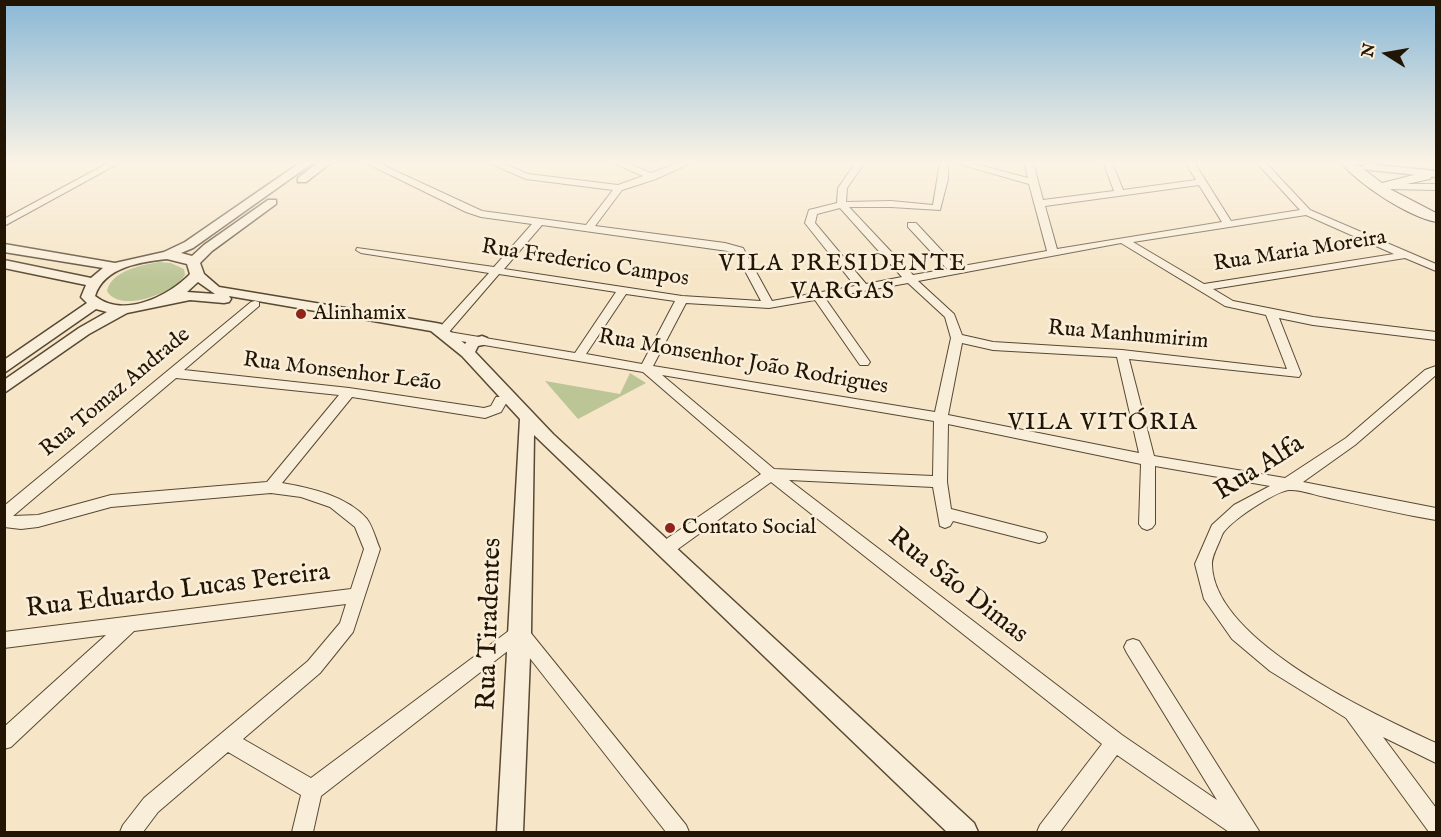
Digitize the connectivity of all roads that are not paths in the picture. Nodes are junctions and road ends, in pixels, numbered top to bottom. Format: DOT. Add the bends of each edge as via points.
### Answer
graph roads {
  1 [pos="45,201"];
  2 [pos="253,201"];
  3 [pos="273,201"];
  4 [pos="450,201"];
  5 [pos="609,201"];
  6 [pos="841,201"];
  7 [pos="938,201"];
  8 [pos="1060,201"];
  9 [pos="1214,201"];
  10 [pos="1297,201"];
  11 [pos="1398,201"];
  12 [pos="1420,201"];
  13 [pos="1038,204"];
  14 [pos="843,206"];
  15 [pos="1437,211"];
  16 [pos="1307,212"];
  17 [pos="1437,218"];
  18 [pos="540,221"];
  19 [pos="4,223"];
  20 [pos="1228,223"];
  21 [pos="912,225"];
  22 [pos="589,227"];
  23 [pos="1123,240"];
  24 [pos="4,248"];
  25 [pos="361,250"];
  26 [pos="1053,252"];
  27 [pos="167,255"];
  28 [pos="1405,255"];
  29 [pos="4,264"];
  30 [pos="118,267"];
  31 [pos="196,268"];
  32 [pos="1437,268"];
  33 [pos="496,270"];
  34 [pos="954,270"];
  35 [pos="910,279"];
  36 [pos="94,283"];
  37 [pos="863,288"];
  38 [pos="1202,288"];
  39 [pos="622,291"];
  40 [pos="818,296"];
  41 [pos="682,299"];
  42 [pos="163,300"];
  43 [pos="93,304"];
  44 [pos="255,304"];
  45 [pos="769,305"];
  46 [pos="123,309"];
  47 [pos="1271,312"];
  48 [pos="442,334"];
  49 [pos="1437,336"];
  50 [pos="957,338"];
  51 [pos="482,341"];
  52 [pos="467,352"];
  53 [pos="1122,354"];
  54 [pos="579,356"];
  55 [pos="864,362"];
  56 [pos="4,368"];
  57 [pos="646,368"];
  58 [pos="1437,370"];
  59 [pos="171,373"];
  60 [pos="4,388"];
  61 [pos="349,392"];
  62 [pos="501,400"];
  63 [pos="941,418"];
  64 [pos="527,423"];
  65 [pos="1148,460"];
  66 [pos="771,474"];
  67 [pos="940,482"];
  68 [pos="1287,484"];
  69 [pos="271,487"];
  70 [pos="1437,514"];
  71 [pos="4,515"];
  72 [pos="4,522"];
  73 [pos="1147,524"];
  74 [pos="1039,537"];
  75 [pos="664,549"];
  76 [pos="358,595"];
  77 [pos="128,626"];
  78 [pos="520,632"];
  79 [pos="4,640"];
  80 [pos="1133,647"];
  81 [pos="1352,711"];
  82 [pos="4,740"];
  83 [pos="228,741"];
  84 [pos="1115,742"];
  85 [pos="1437,753"];
  86 [pos="312,790"];
  87 [pos="1437,825"];
  88 [pos="130,832"];
  89 [pos="303,832"];
  90 [pos="510,832"];
  91 [pos="679,832"];
  92 [pos="965,832"];
  93 [pos="1047,832"];
  94 [pos="1248,832"];
  1 -- 19 [label="street"];
  2 -- 27 [label="street" via="189,246"];
  3 -- 31 [label="street" via="208,248"];
  4 -- 18 [label="street" via="469,210"];
  5 -- 22 [label="street"];
  6 -- 14 [label="street"];
  7 -- 14 [label="street" via="937,208 906,204"];
  8 -- 13 [label="street"];
  9 -- 20 [label="street"];
  10 -- 16 [label="street"];
  11 -- 17 [label="main road"];
  12 -- 15 [label="main road"];
  13 -- 26 [label="street"];
  14 -- 35 [label="street"];
  14 -- 37 [label="street" via="812,212 810,223"];
  16 -- 20 [label="street, Rua Frederico Campos"];
  16 -- 28 [label="street"];
  18 -- 22 [label="street"];
  18 -- 33 [label="street"];
  20 -- 23 [label="street, Rua Frederico Campos"];
  21 -- 34 [label="street"];
  22 -- 45 [label="street" via="739,250"];
  23 -- 26 [label="street, Rua Frederico Campos"];
  23 -- 38 [label="street"];
  24 -- 30 [label="street"];
  25 -- 33 [label="street, Rua Frederico Campos"];
  26 -- 34 [label="street, Rua Frederico Campos"];
  27 -- 30 [label="street"];
  27 -- 31 [label="street, Rua Monsenhor João Rodrigues" via="184,257"];
  28 -- 32 [label="street"];
  28 -- 38 [label="street, Rua Maria Moreira"];
  29 -- 36 [label="street"];
  30 -- 36 [label="street"];
  31 -- 42 [label="street" via="179,291"];
  31 -- 48 [label="street, Rua Monsenhor João Rodrigues" via="215,290 436,327"];
  33 -- 39 [label="street, Rua Frederico Campos"];
  33 -- 48 [label="street"];
  34 -- 35 [label="street, Rua Frederico Campos"];
  35 -- 37 [label="street, Rua Frederico Campos"];
  35 -- 50 [label="street" via="950,315"];
  36 -- 43 [label="street" via="88,297"];
  37 -- 40 [label="street, Rua Frederico Campos"];
  38 -- 47 [label="street" via="1228,304"];
  39 -- 41 [label="street, Rua Frederico Campos"];
  39 -- 54 [label="street"];
  40 -- 45 [label="street, Rua Frederico Campos"];
  40 -- 55 [label="street"];
  41 -- 45 [label="street, Rua Frederico Campos"];
  41 -- 57 [label="street"];
  42 -- 44 [label="street, Rua Monsenhor João Rodrigues" via="207,296"];
  42 -- 46 [label="street"];
  43 -- 46 [label="street"];
  43 -- 56 [label="street"];
  44 -- 48 [label="street, Rua Monsenhor João Rodrigues"];
  44 -- 59 [label="street, Rua Tomaz Andrade"];
  46 -- 60 [label="street" via="84,331"];
  47 -- 49 [label="street"];
  47 -- 53 [label="street, Rua Manhumirim" via="1295,374"];
  48 -- 51 [label="street, Rua Monsenhor João Rodrigues"];
  48 -- 52 [label="street"];
  48 -- 62 [label="street"];
  50 -- 53 [label="street, Rua Manhumirim" via="993,346"];
  50 -- 63 [label="street"];
  51 -- 52 [label="street" via="473,343"];
  51 -- 54 [label="street, Rua Monsenhor João Rodrigues"];
  52 -- 64 [label="street"];
  53 -- 65 [label="street"];
  54 -- 57 [label="street, Rua Monsenhor João Rodrigues"];
  57 -- 63 [label="street, Rua Monsenhor João Rodrigues"];
  57 -- 66 [label="street, Rua São Dimas"];
  58 -- 68 [label="street, Rua Alfa" via="1340,448"];
  59 -- 61 [label="street, Rua Monsenhor Leão"];
  59 -- 71 [label="street, Rua Tomaz Andrade"];
  61 -- 62 [label="street, Rua Monsenhor Leão" via="485,413 496,409"];
  61 -- 69 [label="street"];
  62 -- 64 [label="street"];
  63 -- 65 [label="street, Rua Monsenhor João Rodrigues"];
  63 -- 67 [label="street"];
  64 -- 75 [label="street"];
  64 -- 78 [label="street, Rua Tiradentes"];
  65 -- 68 [label="street, Rua Monsenhor João Rodrigues"];
  65 -- 73 [label="street"];
  66 -- 67 [label="street"];
  66 -- 75 [label="street"];
  66 -- 84 [label="street, Rua São Dimas"];
  67 -- 74 [label="street" via="945,518"];
  68 -- 70 [label="street, Rua Monsenhor João Rodrigues"];
  68 -- 81 [label="street, Rua Alfa" via="1239,509 1218,527 1207,543 1202,575 1219,608 1242,638 1275,666"];
  69 -- 72 [label="street" via="111,501 38,521"];
  69 -- 76 [label="street" via="335,503 361,523 372,549"];
  75 -- 92 [label="street"];
  76 -- 77 [label="street, Rua Eduardo Lucas Pereira"];
  76 -- 83 [label="street" via="347,627 314,667"];
  77 -- 79 [label="street, Rua Eduardo Lucas Pereira"];
  77 -- 82 [label="street"];
  78 -- 86 [label="street"];
  78 -- 90 [label="street, Rua Tiradentes"];
  78 -- 91 [label="street"];
  80 -- 94 [label="street"];
  81 -- 85 [label="street, Rua Alfa"];
  81 -- 87 [label="street"];
  83 -- 86 [label="street"];
  83 -- 88 [label="street" via="151,805"];
  84 -- 93 [label="street"];
  84 -- 94 [label="street, Rua São Dimas"];
  86 -- 89 [label="street"];
}
